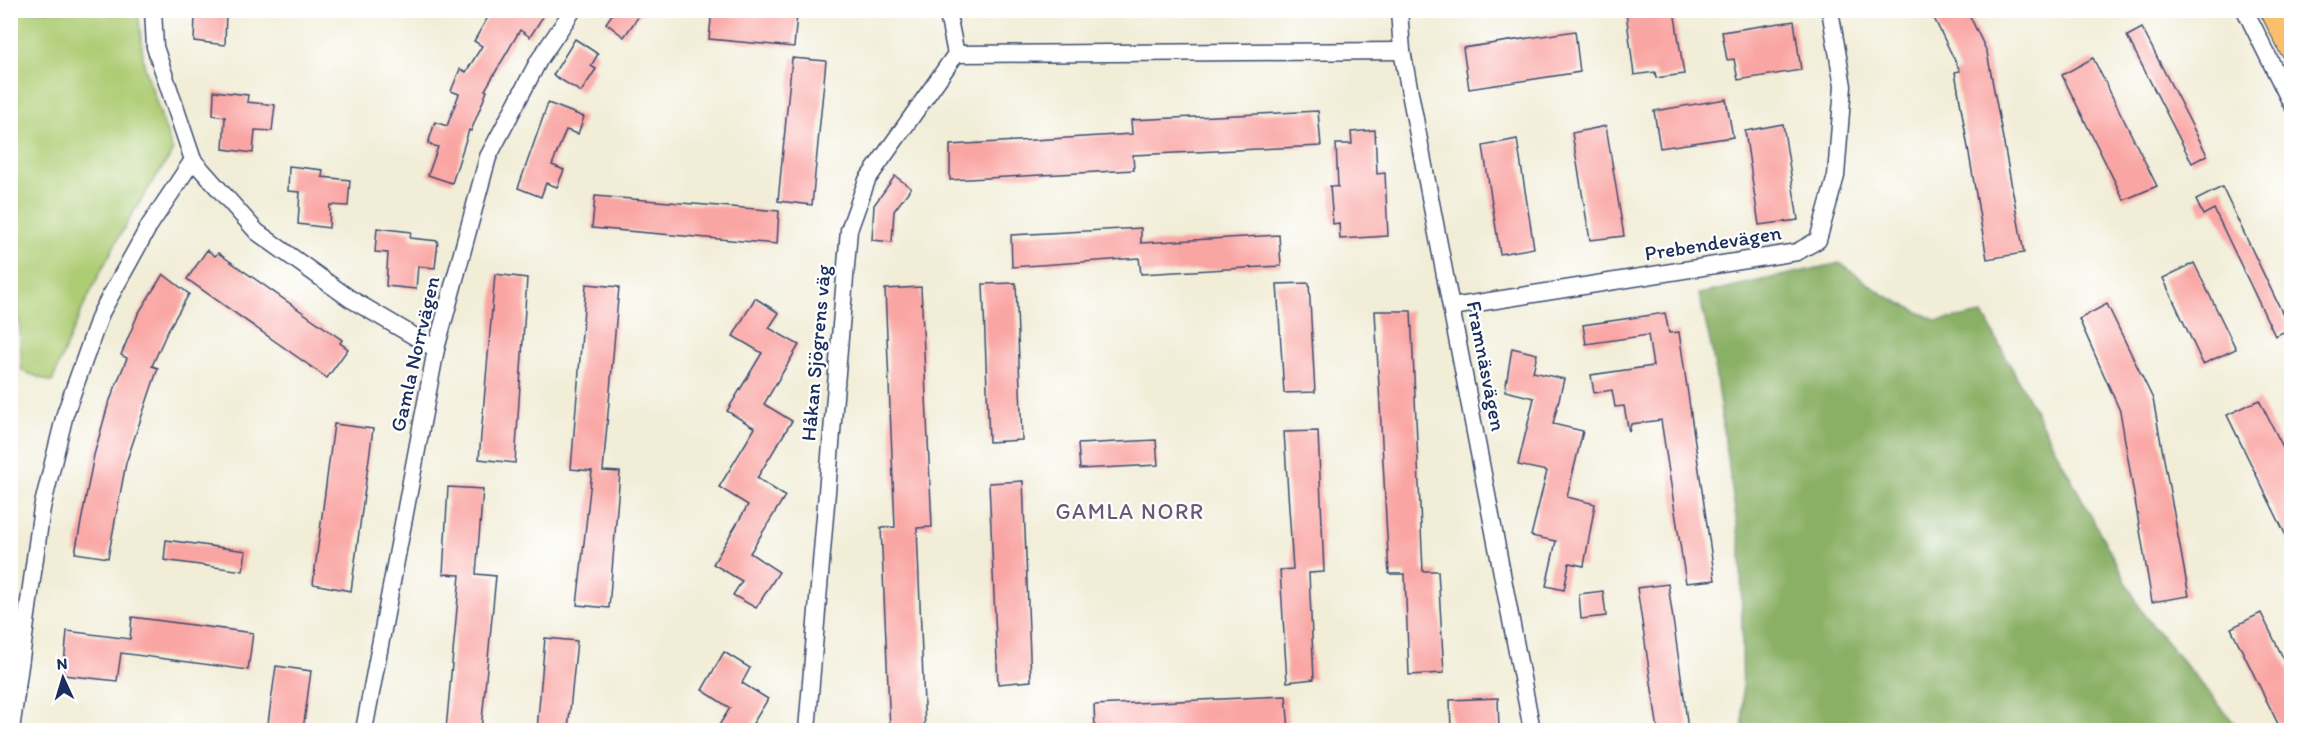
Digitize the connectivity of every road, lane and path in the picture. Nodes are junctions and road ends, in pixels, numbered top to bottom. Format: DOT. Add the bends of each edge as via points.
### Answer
graph roads {
  1 [pos="153,10"];
  2 [pos="573,10"];
  3 [pos="947,10"];
  4 [pos="1399,10"];
  5 [pos="1830,10"];
  6 [pos="2245,10"];
  7 [pos="2274,10"];
  8 [pos="2287,10"];
  9 [pos="2292,20"];
  10 [pos="2292,46"];
  11 [pos="1402,51"];
  12 [pos="956,54"];
  13 [pos="2292,105"];
  14 [pos="193,160"];
  15 [pos="1452,307"];
  16 [pos="436,349"];
  17 [pos="10,730"];
  18 [pos="364,730"];
  19 [pos="807,730"];
  20 [pos="1532,730"];
  1 -- 14 [label="street" via="155,47"];
  2 -- 16 [label="street, Gamla Norrvägen" via="539,60 488,157"];
  3 -- 12 [label="street"];
  4 -- 11 [label="street, Framnäsvägen"];
  5 -- 15 [label="street, Prebendevägen" via="1843,86 1836,176 1818,240 1797,252"];
  6 -- 13 [label="street"];
  7 -- 10 [label="highway"];
  8 -- 9 [label="highway"];
  11 -- 12 [label="street"];
  11 -- 15 [label="street, Framnäsvägen"];
  12 -- 19 [label="street, Håkan Sjögrens väg" via="867,180 849,230"];
  14 -- 16 [label="street" via="257,232 349,298"];
  14 -- 17 [label="street" via="127,262 101,313 65,414 42,508"];
  15 -- 20 [label="street, Framnäsvägen"];
  16 -- 18 [label="street, Gamla Norrvägen"];
}
